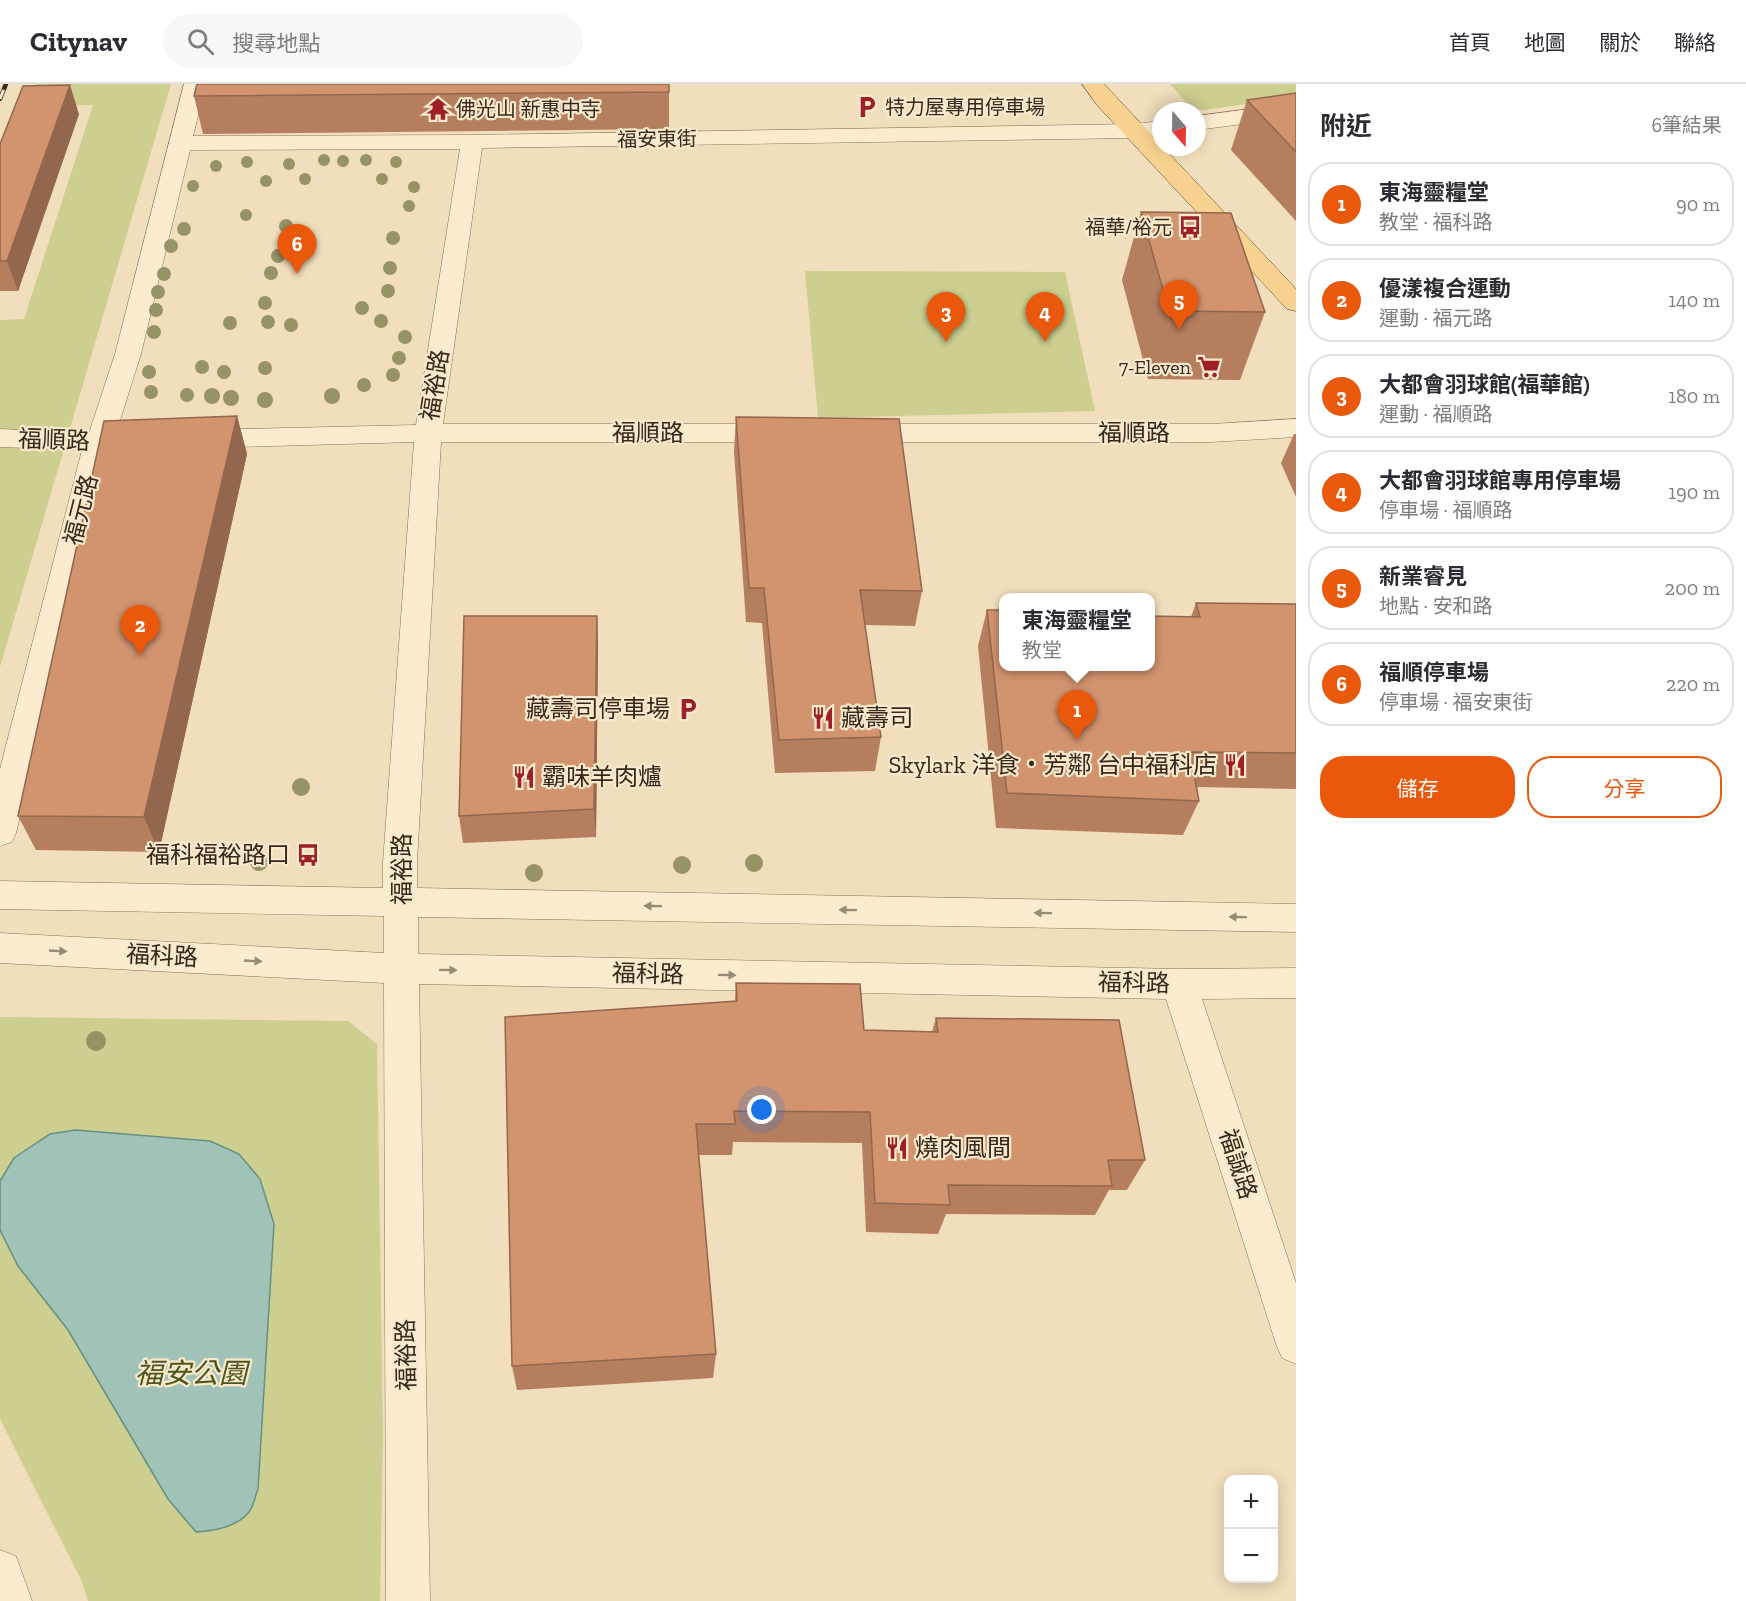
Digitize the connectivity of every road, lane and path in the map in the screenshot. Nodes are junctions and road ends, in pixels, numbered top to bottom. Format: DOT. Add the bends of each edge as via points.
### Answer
graph roads {
  1 [pos="195,84"];
  2 [pos="1093,84"];
  3 [pos="1296,110"];
  4 [pos="1206,122"];
  5 [pos="1152,129"];
  6 [pos="1134,131"];
  7 [pos="181,142"];
  8 [pos="472,142"];
  9 [pos="1296,304"];
  10 [pos="1296,428"];
  11 [pos="428,433"];
  12 [pos="0,438"];
  13 [pos="98,442"];
  14 [pos="0,833"];
  15 [pos="0,895"];
  16 [pos="402,902"];
  17 [pos="1296,918"];
  18 [pos="0,948"];
  19 [pos="402,969"];
  20 [pos="1296,983"];
  21 [pos="1179,984"];
  22 [pos="1296,1344"];
  23 [pos="0,1572"];
  24 [pos="10,1601"];
  25 [pos="408,1601"];
  1 -- 7 [label="street, 福元路"];
  2 -- 6 [label="main road"];
  3 -- 4 [label="street"];
  5 -- 6 [label="street, 福安東街"];
  6 -- 8 [label="street, 福安東街"];
  6 -- 9 [label="main road"];
  7 -- 8 [label="street, 福安東街"];
  7 -- 13 [label="street, 福元路" via="128,354"];
  8 -- 11 [label="street, 福裕路"];
  10 -- 11 [label="street, 福順路" via="1211,433"];
  11 -- 13 [label="street, 福順路"];
  11 -- 16 [label="street, 福裕路" via="400,862"];
  12 -- 13 [label="street, 福順路"];
  13 -- 14 [label="street, 福元路"];
  15 -- 16 [label="street"];
  17 -- 16 [label="street, one-way"];
  16 -- 19 [label="street, 福裕路"];
  18 -- 19 [label="street, 福科路, one-way"];
  19 -- 21 [label="street, 福科路, one-way"];
  19 -- 25 [label="street, 福裕路"];
  20 -- 21 [label="street, 福科路"];
  21 -- 22 [label="street, 福誠路"];
  23 -- 24 [label="street"];
}
